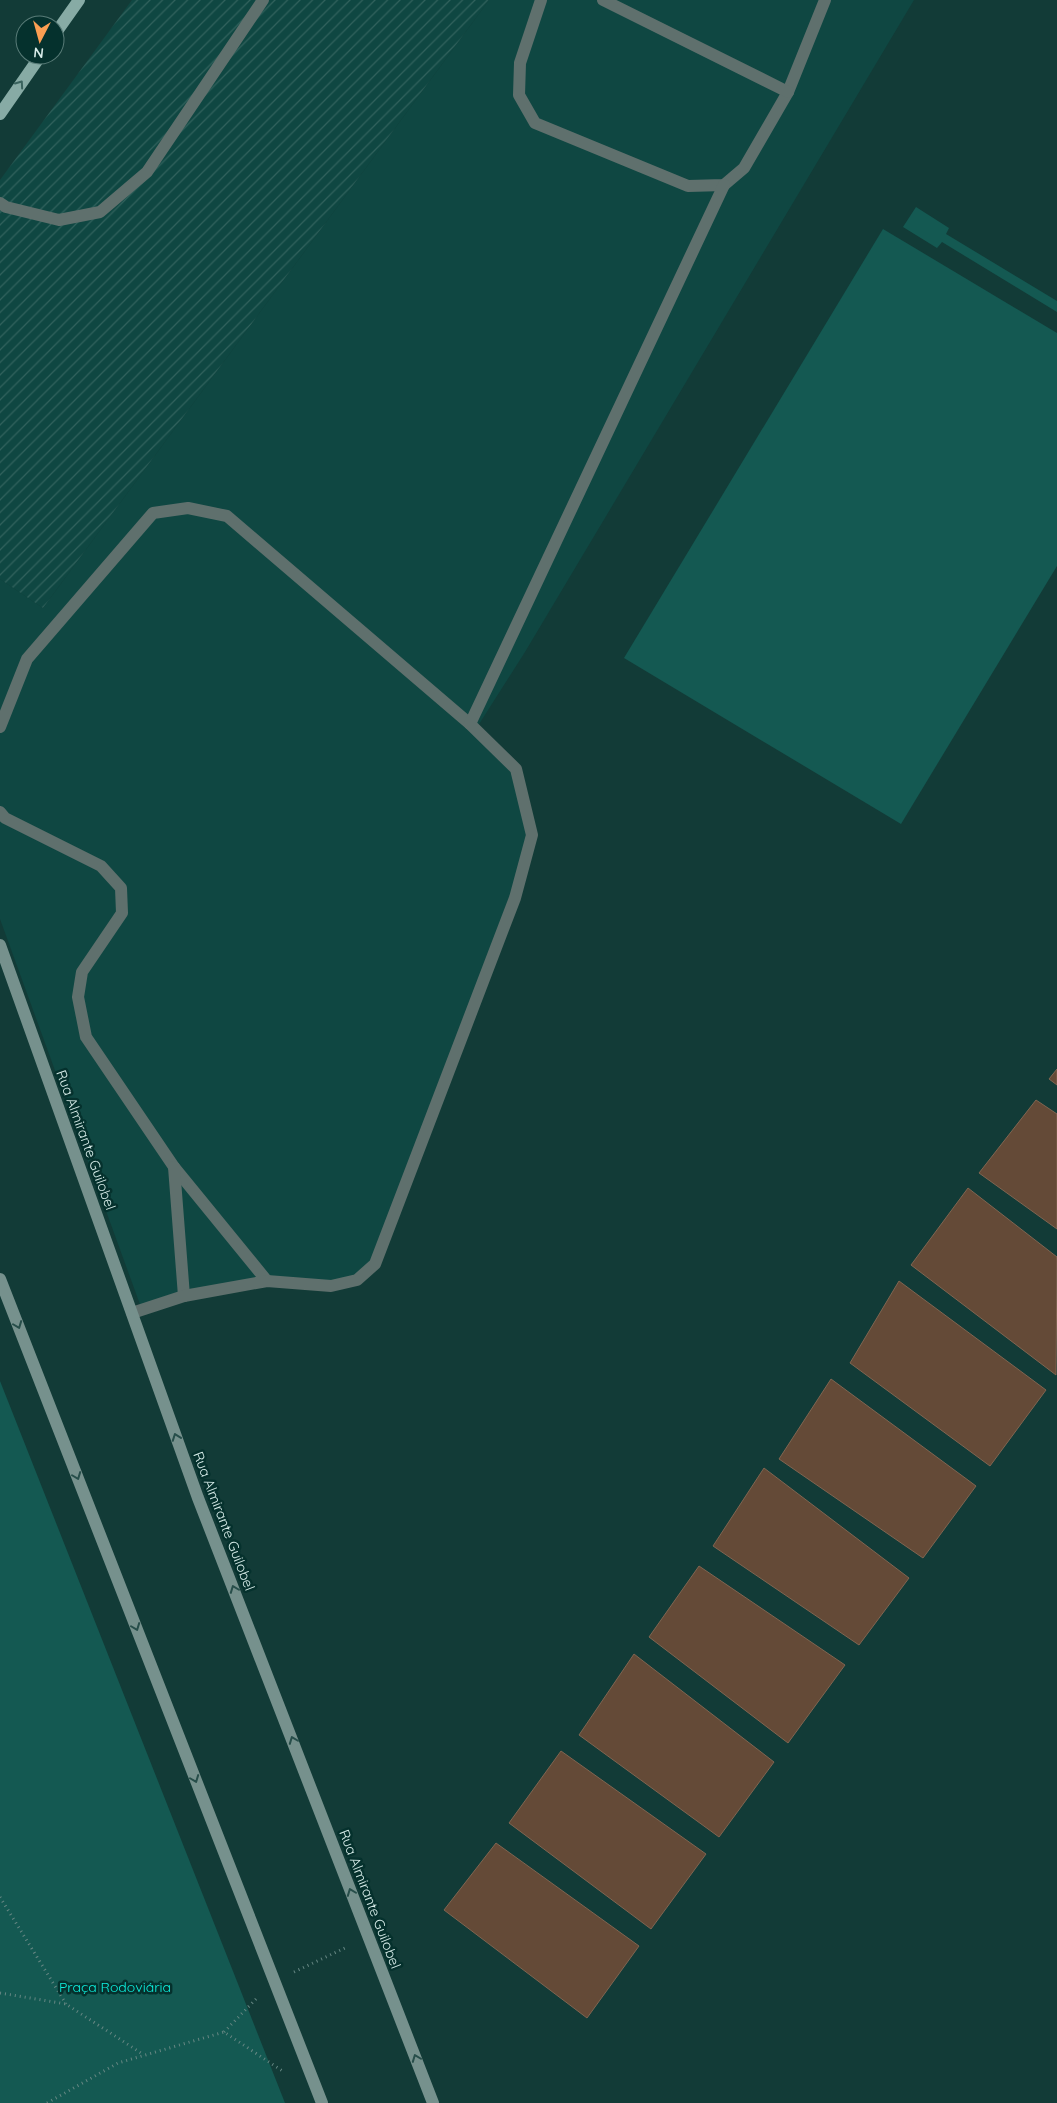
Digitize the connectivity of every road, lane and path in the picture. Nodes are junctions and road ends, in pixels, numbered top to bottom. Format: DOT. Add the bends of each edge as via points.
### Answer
graph roads {
  1 [pos="78,0"];
  2 [pos="263,0"];
  3 [pos="541,0"];
  4 [pos="603,0"];
  5 [pos="825,0"];
  6 [pos="65,19"];
  7 [pos="34,65"];
  8 [pos="788,92"];
  9 [pos="0,114"];
  10 [pos="724,185"];
  11 [pos="0,203"];
  12 [pos="470,724"];
  13 [pos="0,727"];
  14 [pos="0,812"];
  15 [pos="0,945"];
  16 [pos="174,1167"];
  17 [pos="0,1279"];
  18 [pos="267,1281"];
  19 [pos="184,1296"];
  20 [pos="132,1313"];
  21 [pos="0,1898"];
  22 [pos="350,1946"];
  23 [pos="287,1975"];
  24 [pos="273,1982"];
  25 [pos="0,1993"];
  26 [pos="66,2004"];
  27 [pos="224,2032"];
  28 [pos="145,2055"];
  29 [pos="288,2075"];
  30 [pos="47,2103"];
  31 [pos="322,2103"];
  32 [pos="433,2103"];
  1 -- 6 [label="main road"];
  2 -- 11 [label="lane" via="147,172 100,212 59,220"];
  3 -- 10 [label="lane" via="520,63 519,96 535,123 688,186"];
  4 -- 8 [label="lane"];
  5 -- 8 [label="lane"];
  9 -- 7 [label="main road, one-way"];
  8 -- 10 [label="lane" via="744,168"];
  10 -- 12 [label="lane"];
  12 -- 13 [label="lane" via="227,516 188,508 154,513 27,659"];
  12 -- 18 [label="lane" via="516,769 532,835 515,898 375,1264 357,1280 331,1286"];
  14 -- 16 [label="lane" via="5,818 101,866 121,888 122,913 82,972 78,996 86,1036"];
  15 -- 20 [label="main road, Rua Almirante Guilobel"];
  16 -- 18 [label="lane"];
  16 -- 19 [label="lane"];
  17 -- 24 [label="main road, one-way"];
  18 -- 19 [label="lane"];
  19 -- 20 [label="lane"];
  32 -- 20 [label="main road, Rua Almirante Guilobel, one-way" via="198,1498"];
  21 -- 26 [label="path"];
  22 -- 23 [label="path"];
  24 -- 27 [label="path"];
  24 -- 31 [label="main road"];
  25 -- 26 [label="path"];
  26 -- 28 [label="path"];
  27 -- 28 [label="path"];
  27 -- 29 [label="path"];
  28 -- 30 [label="path" via="118,2063"];
}
